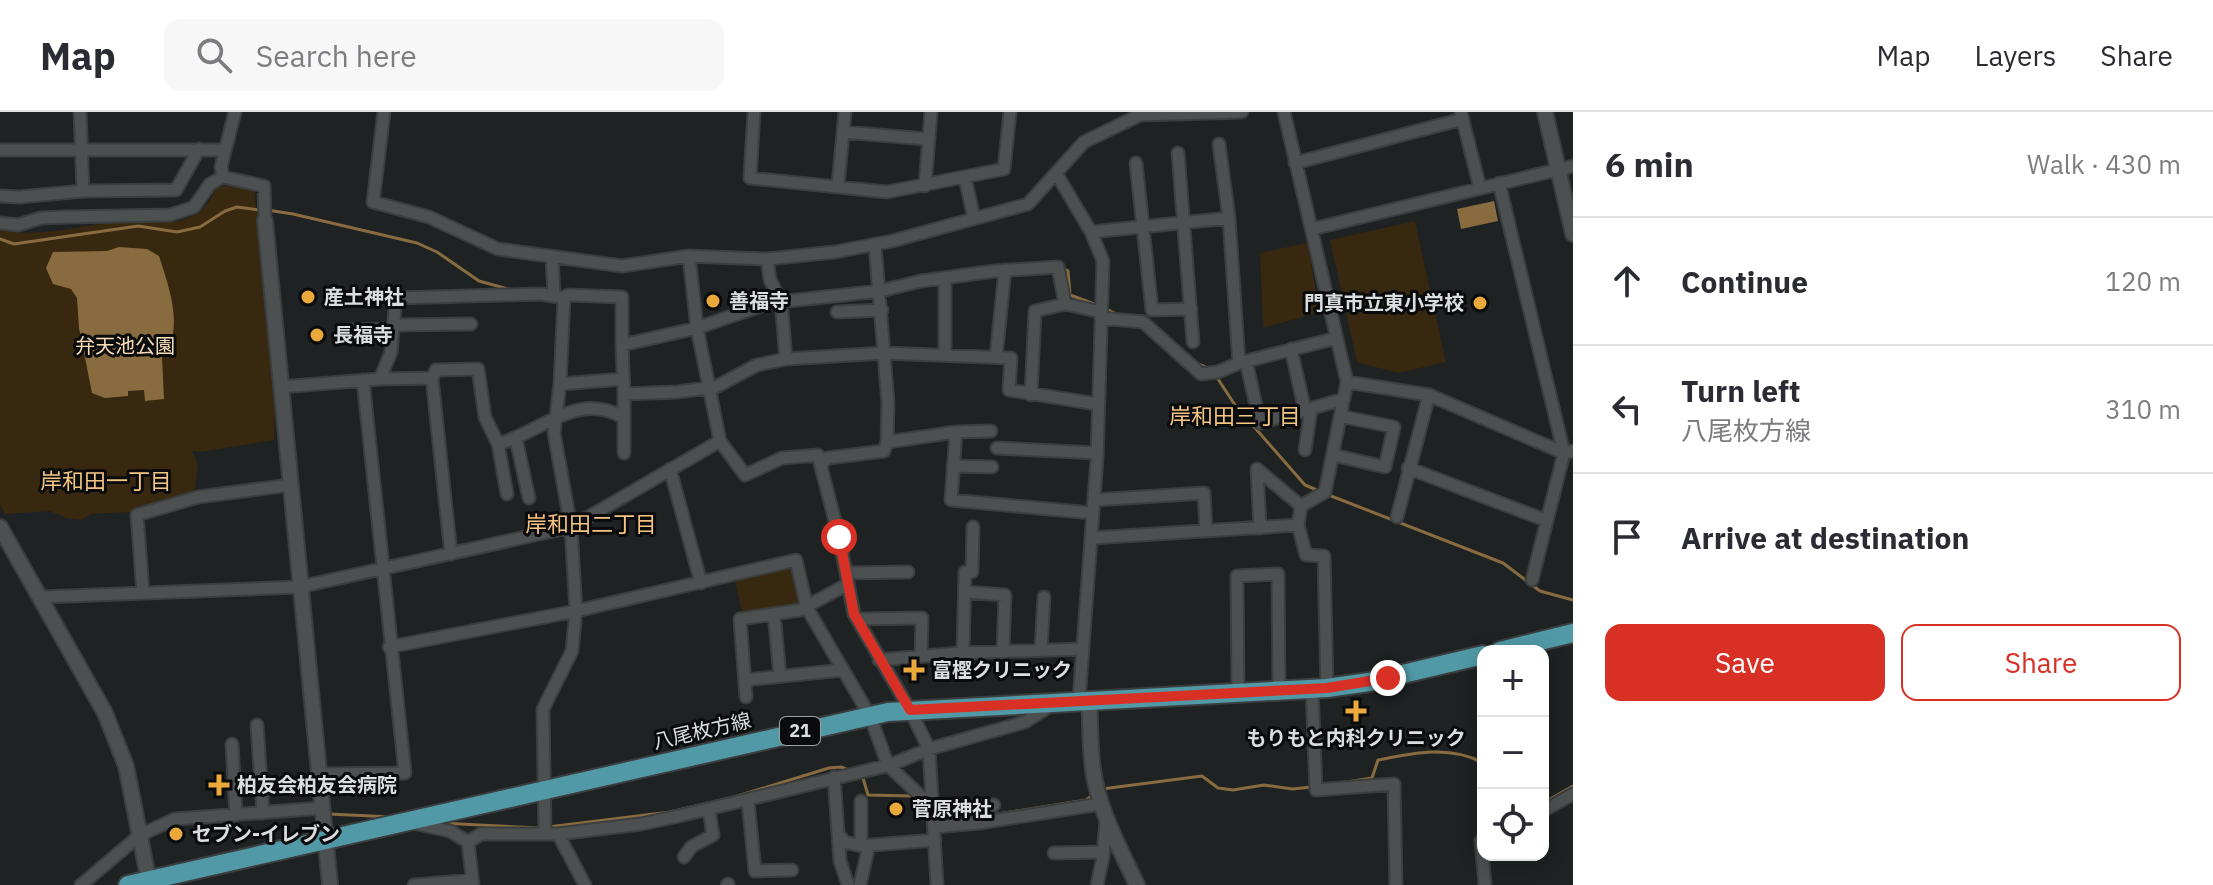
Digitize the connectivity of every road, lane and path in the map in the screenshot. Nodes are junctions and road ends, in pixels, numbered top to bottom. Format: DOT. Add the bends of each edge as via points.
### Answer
graph roads {
  1 [pos="80,112"];
  2 [pos="235,112"];
  3 [pos="384,112"];
  4 [pos="754,112"];
  5 [pos="845,112"];
  6 [pos="931,112"];
  7 [pos="1010,112"];
  8 [pos="1242,112"];
  9 [pos="1284,112"];
  10 [pos="1545,112"];
  11 [pos="1207,113"];
  12 [pos="1462,115"];
  13 [pos="1119,118"];
  14 [pos="843,132"];
  15 [pos="927,139"];
  16 [pos="1219,144"];
  17 [pos="199,149"];
  18 [pos="0,150"];
  19 [pos="82,150"];
  20 [pos="225,150"];
  21 [pos="1178,153"];
  22 [pos="1136,163"];
  23 [pos="1295,163"];
  24 [pos="1566,168"];
  25 [pos="1056,173"];
  26 [pos="223,177"];
  27 [pos="965,178"];
  28 [pos="1499,183"];
  29 [pos="838,185"];
  30 [pos="925,186"];
  31 [pos="1480,188"];
  32 [pos="83,191"];
  33 [pos="0,196"];
  34 [pos="974,218"];
  35 [pos="1229,218"];
  36 [pos="265,221"];
  37 [pos="0,223"];
  38 [pos="1186,224"];
  39 [pos="1143,227"];
  40 [pos="1312,229"];
  41 [pos="1091,232"];
  42 [pos="1573,234"];
  43 [pos="875,245"];
  44 [pos="689,256"];
  45 [pos="552,258"];
  46 [pos="767,259"];
  47 [pos="1005,270"];
  48 [pos="945,278"];
  49 [pos="880,291"];
  50 [pos="559,297"];
  51 [pos="1065,304"];
  52 [pos="781,305"];
  53 [pos="1191,309"];
  54 [pos="882,310"];
  55 [pos="837,312"];
  56 [pos="1101,315"];
  57 [pos="471,324"];
  58 [pos="393,327"];
  59 [pos="697,328"];
  60 [pos="350,330"];
  61 [pos="1337,338"];
  62 [pos="1193,342"];
  63 [pos="622,345"];
  64 [pos="1291,349"];
  65 [pos="884,353"];
  66 [pos="945,354"];
  67 [pos="996,357"];
  68 [pos="786,359"];
  69 [pos="1243,362"];
  70 [pos="432,378"];
  71 [pos="380,379"];
  72 [pos="623,379"];
  73 [pos="363,380"];
  74 [pos="1347,382"];
  75 [pos="560,384"];
  76 [pos="280,387"];
  77 [pos="708,390"];
  78 [pos="624,394"];
  79 [pos="1031,395"];
  80 [pos="1429,395"];
  81 [pos="1344,399"];
  82 [pos="1097,404"];
  83 [pos="1308,410"];
  84 [pos="1340,416"];
  85 [pos="555,418"];
  86 [pos="624,418"];
  87 [pos="991,431"];
  88 [pos="956,432"];
  89 [pos="516,439"];
  90 [pos="720,441"];
  91 [pos="887,442"];
  92 [pos="498,444"];
  93 [pos="997,448"];
  94 [pos="1305,450"];
  95 [pos="1568,452"];
  96 [pos="624,453"];
  97 [pos="1097,453"];
  98 [pos="1333,455"];
  99 [pos="821,464"];
  100 [pos="953,466"];
  101 [pos="992,467"];
  102 [pos="1408,468"];
  103 [pos="670,469"];
  104 [pos="290,485"];
  105 [pos="507,494"];
  106 [pos="529,498"];
  107 [pos="1093,506"];
  108 [pos="1301,506"];
  109 [pos="1397,517"];
  110 [pos="1545,520"];
  111 [pos="1298,525"];
  112 [pos="571,527"];
  113 [pos="973,527"];
  114 [pos="1260,528"];
  115 [pos="1206,531"];
  116 [pos="2,536"];
  117 [pos="1091,538"];
  118 [pos="451,554"];
  119 [pos="381,569"];
  120 [pos="908,572"];
  121 [pos="847,579"];
  122 [pos="1532,580"];
  123 [pos="701,583"];
  124 [pos="299,587"];
  125 [pos="965,592"];
  126 [pos="143,593"];
  127 [pos="42,597"];
  128 [pos="1044,597"];
  129 [pos="807,608"];
  130 [pos="576,611"];
  131 [pos="774,614"];
  132 [pos="857,619"];
  133 [pos="1573,633"];
  134 [pos="1524,645"];
  135 [pos="389,647"];
  136 [pos="1082,649"];
  137 [pos="1041,650"];
  138 [pos="1003,651"];
  139 [pos="963,652"];
  140 [pos="921,656"];
  141 [pos="1477,656"];
  142 [pos="879,660"];
  143 [pos="843,670"];
  144 [pos="780,676"];
  145 [pos="745,680"];
  146 [pos="1320,688"];
  147 [pos="1279,690"];
  148 [pos="1238,692"];
  149 [pos="746,697"];
  150 [pos="1084,700"];
  151 [pos="1058,702"];
  152 [pos="910,710"];
  153 [pos="870,716"];
  154 [pos="257,725"];
  155 [pos="232,744"];
  156 [pos="929,749"];
  157 [pos="888,765"];
  158 [pos="321,774"];
  159 [pos="834,777"];
  160 [pos="543,791"];
  161 [pos="1573,794"];
  162 [pos="748,801"];
  163 [pos="861,801"];
  164 [pos="1101,804"];
  165 [pos="994,805"];
  166 [pos="323,808"];
  167 [pos="1549,808"];
  168 [pos="709,810"];
  169 [pos="933,811"];
  170 [pos="263,813"];
  171 [pos="236,815"];
  172 [pos="1106,820"];
  173 [pos="408,823"];
  174 [pos="545,834"];
  175 [pos="558,834"];
  176 [pos="838,834"];
  177 [pos="934,834"];
  178 [pos="140,835"];
  179 [pos="325,839"];
  180 [pos="468,842"];
  181 [pos="865,845"];
  182 [pos="1103,852"];
  183 [pos="1054,853"];
  184 [pos="684,857"];
  185 [pos="1483,861"];
  186 [pos="792,870"];
  187 [pos="195,878"];
  188 [pos="149,882"];
  189 [pos="473,882"];
  190 [pos="81,885"];
  191 [pos="128,885"];
  192 [pos="330,885"];
  193 [pos="414,885"];
  194 [pos="585,885"];
  195 [pos="848,885"];
  196 [pos="860,885"];
  197 [pos="937,885"];
  198 [pos="1097,885"];
  199 [pos="1137,885"];
  200 [pos="1396,885"];
  201 [pos="1485,885"];
  1 -- 19 [label="street"];
  2 -- 20 [label="street"];
  3 -- 45 [label="street" via="373,202 429,217 498,249"];
  4 -- 29 [label="street" via="750,178"];
  5 -- 14 [label="street"];
  6 -- 15 [label="street"];
  7 -- 27 [label="street" via="1004,169"];
  8 -- 11 [label="street"];
  9 -- 23 [label="street"];
  10 -- 24 [label="street"];
  11 -- 13 [label="street"];
  12 -- 23 [label="street"];
  12 -- 31 [label="street"];
  13 -- 25 [label="street" via="1084,142"];
  14 -- 15 [label="street"];
  14 -- 29 [label="street"];
  15 -- 30 [label="street"];
  16 -- 35 [label="street"];
  17 -- 19 [label="street"];
  17 -- 20 [label="street"];
  17 -- 32 [label="street" via="176,190"];
  18 -- 19 [label="street"];
  19 -- 32 [label="street"];
  20 -- 26 [label="street"];
  21 -- 38 [label="street"];
  22 -- 39 [label="street"];
  23 -- 40 [label="street"];
  24 -- 28 [label="street"];
  24 -- 42 [label="street"];
  25 -- 34 [label="street" via="1028,204"];
  25 -- 41 [label="street"];
  26 -- 36 [label="street" via="264,186"];
  26 -- 37 [label="street" via="210,184 194,207 170,215"];
  27 -- 30 [label="street"];
  27 -- 34 [label="street"];
  28 -- 31 [label="street"];
  28 -- 95 [label="street"];
  29 -- 30 [label="street" via="887,192"];
  31 -- 40 [label="street"];
  32 -- 33 [label="street"];
  34 -- 43 [label="street"];
  35 -- 38 [label="street"];
  35 -- 69 [label="street"];
  36 -- 76 [label="street"];
  38 -- 39 [label="street"];
  38 -- 53 [label="street"];
  39 -- 41 [label="street"];
  39 -- 53 [label="street" via="1152,310"];
  40 -- 61 [label="street"];
  41 -- 56 [label="street" via="1103,261"];
  43 -- 46 [label="street"];
  43 -- 49 [label="street"];
  44 -- 45 [label="street" via="622,266"];
  44 -- 46 [label="street"];
  44 -- 59 [label="street"];
  45 -- 50 [label="street"];
  46 -- 52 [label="street"];
  47 -- 48 [label="street"];
  47 -- 51 [label="street" via="1058,267"];
  47 -- 67 [label="street"];
  48 -- 49 [label="street"];
  48 -- 66 [label="street"];
  49 -- 52 [label="street"];
  49 -- 54 [label="street"];
  50 -- 58 [label="street" via="396,298"];
  50 -- 63 [label="street" via="622,297"];
  50 -- 75 [label="street"];
  51 -- 56 [label="street"];
  51 -- 79 [label="street" via="1035,311"];
  52 -- 59 [label="street"];
  52 -- 68 [label="street"];
  53 -- 62 [label="street"];
  54 -- 55 [label="street"];
  54 -- 65 [label="street"];
  56 -- 69 [label="street" via="1143,322 1201,374"];
  56 -- 82 [label="street"];
  57 -- 58 [label="street"];
  58 -- 60 [label="street"];
  58 -- 71 [label="street" via="391,352"];
  59 -- 63 [label="street"];
  59 -- 77 [label="street"];
  61 -- 64 [label="street"];
  61 -- 74 [label="street"];
  63 -- 72 [label="street"];
  64 -- 69 [label="street"];
  64 -- 83 [label="street"];
  65 -- 66 [label="street"];
  65 -- 68 [label="street"];
  65 -- 91 [label="street"];
  66 -- 67 [label="street"];
  67 -- 79 [label="street" via="1011,358 1009,390"];
  68 -- 77 [label="street" via="757,365"];
  69 -- 83 [label="street" via="1260,423"];
  70 -- 71 [label="street"];
  70 -- 92 [label="street" via="436,370 478,369 485,417"];
  70 -- 118 [label="street"];
  71 -- 73 [label="street"];
  72 -- 75 [label="street"];
  72 -- 78 [label="street"];
  73 -- 76 [label="street"];
  73 -- 119 [label="street"];
  74 -- 80 [label="street"];
  74 -- 81 [label="street"];
  75 -- 85 [label="street"];
  76 -- 104 [label="street"];
  77 -- 78 [label="street"];
  77 -- 90 [label="street"];
  78 -- 86 [label="street"];
  79 -- 82 [label="street"];
  80 -- 95 [label="street"];
  80 -- 102 [label="street"];
  81 -- 83 [label="street"];
  81 -- 84 [label="street"];
  82 -- 97 [label="street"];
  83 -- 94 [label="street"];
  84 -- 98 [label="street"];
  84 -- 98 [label="street" via="1394,427 1385,467"];
  85 -- 86 [label="street" via="570,410 591,409"];
  85 -- 89 [label="street"];
  85 -- 112 [label="street"];
  86 -- 96 [label="street"];
  87 -- 88 [label="street"];
  88 -- 91 [label="street"];
  88 -- 100 [label="street"];
  89 -- 92 [label="street"];
  89 -- 106 [label="street"];
  90 -- 99 [label="street" via="745,475 782,458 818,455"];
  90 -- 103 [label="street"];
  91 -- 99 [label="street" via="884,451 828,458"];
  92 -- 105 [label="street"];
  93 -- 97 [label="street"];
  95 -- 110 [label="street"];
  97 -- 107 [label="street"];
  98 -- 108 [label="street" via="1325,492"];
  99 -- 121 [label="street"];
  100 -- 101 [label="street"];
  100 -- 107 [label="street" via="951,500"];
  102 -- 109 [label="street"];
  102 -- 110 [label="street"];
  103 -- 112 [label="street"];
  103 -- 123 [label="street"];
  104 -- 124 [label="street"];
  104 -- 126 [label="street" via="198,497 137,515"];
  107 -- 115 [label="street" via="1204,493"];
  107 -- 117 [label="street"];
  108 -- 111 [label="street"];
  108 -- 114 [label="street" via="1257,469"];
  110 -- 122 [label="street"];
  111 -- 114 [label="street"];
  111 -- 146 [label="street" via="1306,555 1324,556"];
  112 -- 118 [label="street"];
  112 -- 130 [label="street"];
  113 -- 125 [label="street" via="972,572 965,572"];
  114 -- 115 [label="street"];
  115 -- 117 [label="street"];
  116 -- 127 [label="street"];
  117 -- 136 [label="street"];
  118 -- 119 [label="street"];
  119 -- 124 [label="street"];
  119 -- 135 [label="street"];
  120 -- 121 [label="street"];
  121 -- 129 [label="street"];
  121 -- 132 [label="street"];
  123 -- 129 [label="street" via="796,560"];
  123 -- 130 [label="street"];
  124 -- 126 [label="street"];
  124 -- 158 [label="street"];
  125 -- 138 [label="street" via="1005,595"];
  125 -- 139 [label="street"];
  126 -- 127 [label="street"];
  127 -- 178 [label="street" via="105,713 126,766"];
  128 -- 137 [label="street"];
  129 -- 131 [label="street"];
  129 -- 143 [label="street"];
  130 -- 135 [label="street"];
  130 -- 160 [label="street" via="572,651 543,709"];
  131 -- 144 [label="street"];
  131 -- 145 [label="street" via="740,619"];
  132 -- 140 [label="street" via="922,618"];
  132 -- 142 [label="street"];
  133 -- 134 [label="main road"];
  135 -- 158 [label="street" via="405,773"];
  136 -- 137 [label="street"];
  136 -- 150 [label="street"];
  137 -- 138 [label="street"];
  138 -- 139 [label="street"];
  139 -- 140 [label="street"];
  140 -- 142 [label="street"];
  141 -- 146 [label="main road, 八尾枚方線 / 21"];
  142 -- 152 [label="street"];
  143 -- 144 [label="street"];
  143 -- 153 [label="street"];
  144 -- 145 [label="street"];
  145 -- 149 [label="street"];
  146 -- 147 [label="main road, 八尾枚方線 / 21"];
  146 -- 200 [label="street" via="1316,790 1394,784"];
  147 -- 148 [label="main road, 八尾枚方線 / 21"];
  147 -- 148 [label="street" via="1278,574 1237,576"];
  148 -- 150 [label="main road, 八尾枚方線 / 21"];
  150 -- 151 [label="main road, 八尾枚方線 / 21"];
  150 -- 164 [label="street"];
  151 -- 152 [label="main road, 八尾枚方線 / 21"];
  151 -- 156 [label="street" via="1025,722"];
  152 -- 153 [label="main road, 八尾枚方線 / 21"];
  152 -- 156 [label="street"];
  153 -- 157 [label="street"];
  153 -- 160 [label="main road, 八尾枚方線 / 21"];
  154 -- 170 [label="street"];
  155 -- 171 [label="street"];
  156 -- 157 [label="street"];
  156 -- 169 [label="street"];
  157 -- 159 [label="street"];
  157 -- 169 [label="street"];
  158 -- 166 [label="street"];
  159 -- 162 [label="street"];
  159 -- 176 [label="street"];
  160 -- 173 [label="main road, 八尾枚方線 / 21"];
  160 -- 174 [label="street"];
  161 -- 167 [label="street"];
  162 -- 168 [label="street"];
  162 -- 186 [label="street" via="755,871"];
  163 -- 181 [label="street"];
  164 -- 172 [label="street"];
  164 -- 177 [label="street"];
  165 -- 169 [label="street"];
  166 -- 170 [label="street"];
  166 -- 179 [label="street"];
  168 -- 175 [label="street"];
  168 -- 184 [label="street" via="713,835"];
  169 -- 177 [label="street"];
  170 -- 171 [label="street"];
  171 -- 178 [label="street" via="175,819"];
  172 -- 182 [label="street"];
  172 -- 199 [label="street"];
  173 -- 179 [label="main road, 八尾枚方線 / 21"];
  173 -- 180 [label="street" via="450,831"];
  174 -- 175 [label="street"];
  174 -- 180 [label="street" via="481,834"];
  175 -- 194 [label="street"];
  176 -- 181 [label="street" via="845,842"];
  176 -- 195 [label="street"];
  177 -- 181 [label="street"];
  177 -- 197 [label="street"];
  178 -- 188 [label="street"];
  178 -- 190 [label="street"];
  179 -- 187 [label="main road, 八尾枚方線 / 21"];
  179 -- 192 [label="street"];
  180 -- 189 [label="street"];
  181 -- 196 [label="street"];
  182 -- 183 [label="street"];
  182 -- 198 [label="street"];
  185 -- 201 [label="street"];
  187 -- 188 [label="main road, 八尾枚方線 / 21"];
  188 -- 191 [label="main road, 八尾枚方線 / 21"];
  189 -- 193 [label="street"];
}
